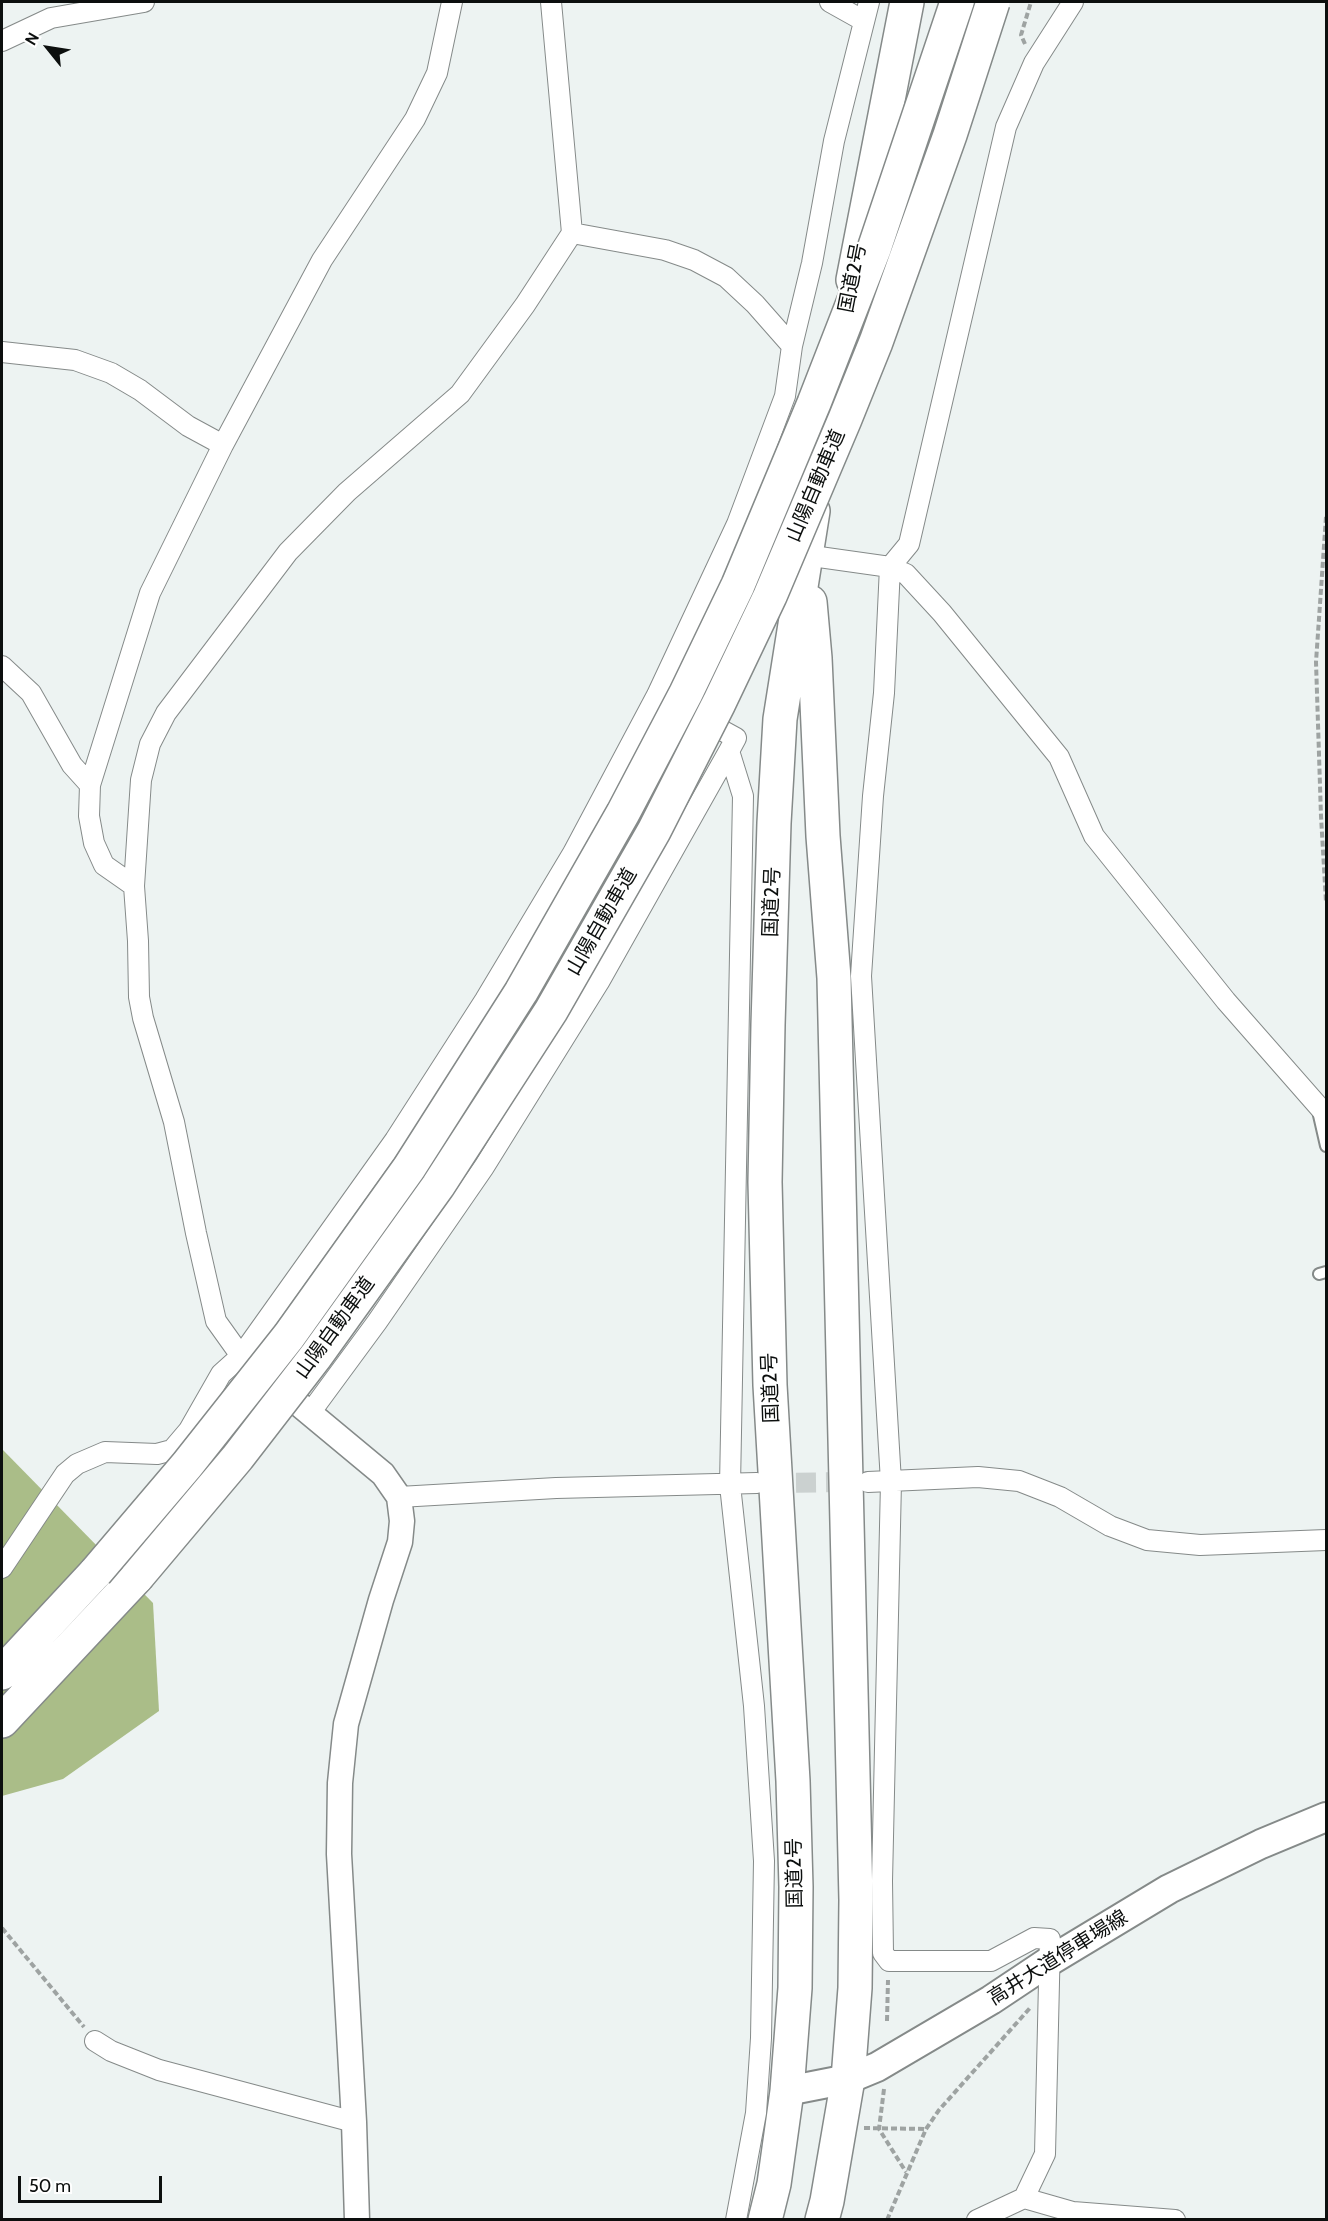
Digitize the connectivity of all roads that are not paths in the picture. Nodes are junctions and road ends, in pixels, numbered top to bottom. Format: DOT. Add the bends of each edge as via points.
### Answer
graph roads {
  1 [pos="144,2"];
  2 [pos="452,2"];
  3 [pos="551,2"];
  4 [pos="830,2"];
  5 [pos="869,2"];
  6 [pos="907,2"];
  7 [pos="957,2"];
  8 [pos="993,2"];
  9 [pos="1073,2"];
  10 [pos="864,21"];
  11 [pos="2,41"];
  12 [pos="572,233"];
  13 [pos="792,346"];
  14 [pos="2,352"];
  15 [pos="223,445"];
  16 [pos="737,524"];
  17 [pos="805,555"];
  18 [pos="890,567"];
  19 [pos="2,666"];
  20 [pos="657,695"];
  21 [pos="729,751"];
  22 [pos="90,785"];
  23 [pos="134,886"];
  24 [pos="1321,1108"];
  25 [pos="1326,1146"];
  26 [pos="241,1356"];
  27 [pos="310,1413"];
  28 [pos="868,1482"];
  29 [pos="891,1482"];
  30 [pos="757,1483"];
  31 [pos="730,1485"];
  32 [pos="399,1497"];
  33 [pos="1326,1540"];
  34 [pos="2,1568"];
  35 [pos="2,1673"];
  36 [pos="2,1721"];
  37 [pos="1326,1817"];
  38 [pos="1048,1962"];
  39 [pos="95,2042"];
  40 [pos="848,2079"];
  41 [pos="787,2091"];
  42 [pos="354,2122"];
  43 [pos="1024,2198"];
  44 [pos="357,2220"];
  45 [pos="736,2220"];
  46 [pos="765,2220"];
  47 [pos="822,2220"];
  48 [pos="977,2220"];
  49 [pos="1175,2220"];
  1 -- 11 [label="street" via="51,18"];
  2 -- 15 [label="street" via="437,73 415,119 322,260"];
  3 -- 12 [label="street"];
  4 -- 10 [label="street"];
  5 -- 10 [label="street"];
  6 -- 17 [label="highway, 国道2号"];
  7 -- 35 [label="highway, 山陽自動車道, bridge" via="874,249 738,585 623,813 521,992 409,1168 289,1336 96,1572"];
  8 -- 36 [label="highway, 山陽自動車道, bridge" via="876,342 770,596 654,831 551,1011 438,1186 238,1457 137,1577"];
  9 -- 18 [label="street" via="1034,63 1006,127 909,544"];
  10 -- 13 [label="street" via="834,141"];
  12 -- 13 [label="street" via="665,250 694,260 726,277"];
  12 -- 23 [label="street" via="460,394 347,492 288,552 166,713 150,744 141,780"];
  13 -- 16 [label="street" via="785,396"];
  14 -- 15 [label="street" via="75,360 111,372 188,426"];
  15 -- 22 [label="street" via="150,593"];
  16 -- 17 [label="street"];
  16 -- 20 [label="street"];
  17 -- 18 [label="street"];
  17 -- 40 [label="highway, 国道2号" via="834,978 856,1900"];
  17 -- 41 [label="highway, 国道2号" via="780,719 765,1182 770,1385 796,1887 795,1988"];
  18 -- 24 [label="street" via="906,574 942,613 1059,758 1094,836 1226,1001"];
  18 -- 29 [label="street" via="861,976"];
  19 -- 22 [label="street" via="32,693 72,765"];
  20 -- 21 [label="street" via="735,738"];
  20 -- 26 [label="street" via="573,853 479,1010 395,1140"];
  21 -- 27 [label="street" via="599,982 484,1167"];
  21 -- 31 [label="street" via="743,796"];
  22 -- 23 [label="street" via="89,816 94,843 104,865"];
  23 -- 26 [label="street" via="143,1018 174,1122 216,1321"];
  24 -- 25 [label="lane"];
  26 -- 27 [label="street"];
  26 -- 34 [label="street" via="221,1374 189,1430 172,1450 157,1454 105,1452 65,1474"];
  27 -- 32 [label="street" via="383,1474"];
  28 -- 29 [label="street"];
  29 -- 33 [label="street" via="978,1476 1019,1481 1147,1540 1200,1545"];
  29 -- 38 [label="street" via="882,1953 889,1961 991,1961 1034,1938 1050,1939"];
  30 -- 31 [label="street"];
  31 -- 32 [label="street" via="556,1488"];
  31 -- 45 [label="street" via="754,1706 764,1862 756,2113"];
  32 -- 42 [label="street" via="400,1542 346,1724 340,1783 339,1854"];
  37 -- 38 [label="main road, 高井大道停車場線" via="1169,1889"];
  38 -- 40 [label="main road, 高井大道停車場線" via="908,2050"];
  38 -- 43 [label="street" via="1045,2154"];
  39 -- 42 [label="street" via="159,2070"];
  40 -- 41 [label="main road, 高井大道停車場線"];
  40 -- 47 [label="highway, 国道2号"];
  41 -- 46 [label="highway, 国道2号"];
  42 -- 44 [label="street"];
  43 -- 48 [label="street"];
  43 -- 49 [label="street" via="1073,2212"];
}
